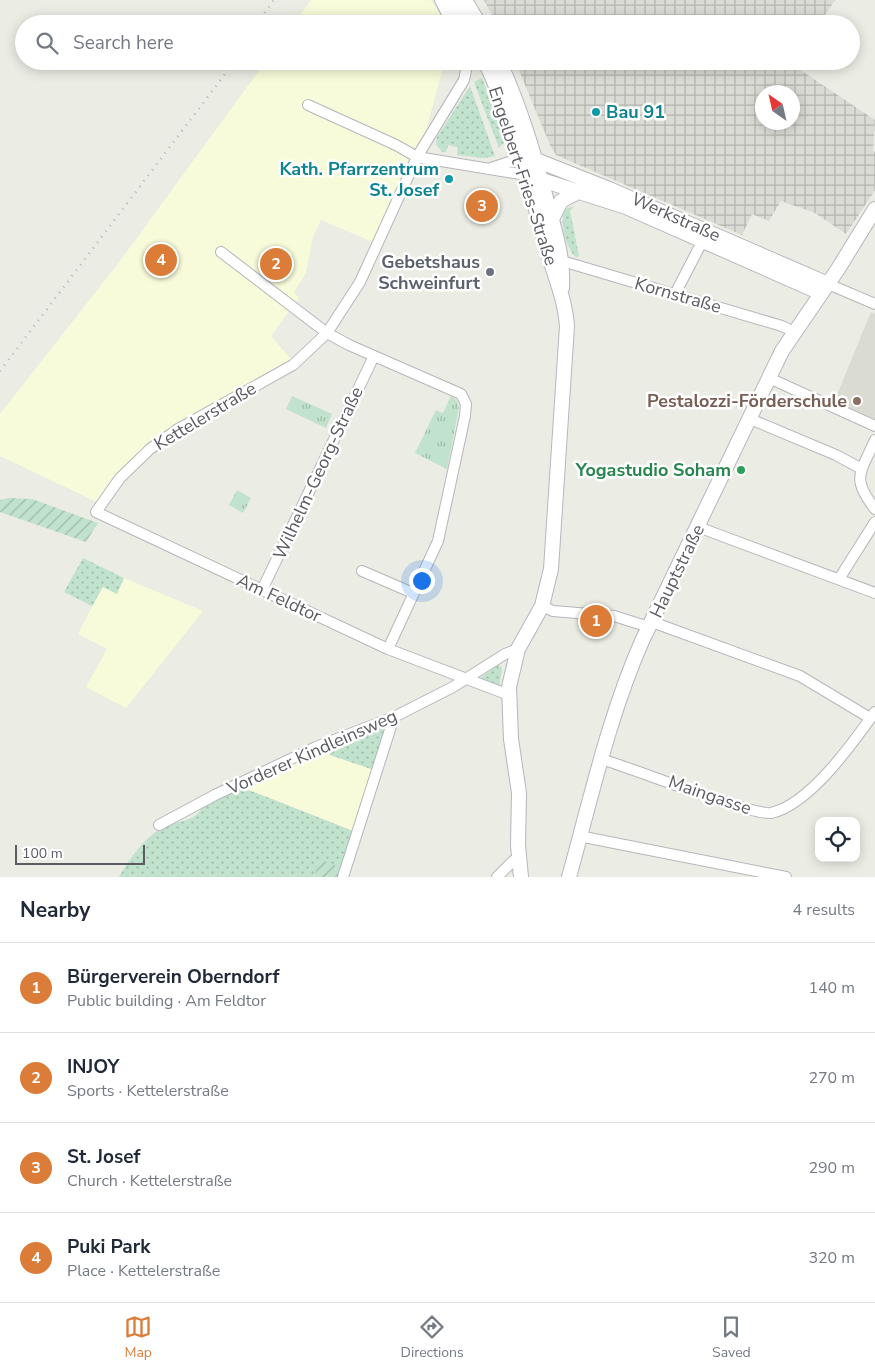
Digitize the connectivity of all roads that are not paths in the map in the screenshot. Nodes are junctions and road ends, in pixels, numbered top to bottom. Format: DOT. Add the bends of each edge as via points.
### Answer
graph roads {
  1 [pos="440,0"];
  2 [pos="452,0"];
  3 [pos="464,0"];
  4 [pos="448,15"];
  5 [pos="461,15"];
  6 [pos="473,15"];
  7 [pos="466,70"];
  8 [pos="495,70"];
  9 [pos="496,70"];
  10 [pos="308,105"];
  11 [pos="416,157"];
  12 [pos="521,158"];
  13 [pos="536,160"];
  14 [pos="487,169"];
  15 [pos="526,175"];
  16 [pos="541,180"];
  17 [pos="578,192"];
  18 [pos="875,209"];
  19 [pos="552,218"];
  20 [pos="702,240"];
  21 [pos="221,252"];
  22 [pos="562,261"];
  23 [pos="825,288"];
  24 [pos="562,291"];
  25 [pos="676,294"];
  26 [pos="875,304"];
  27 [pos="327,332"];
  28 [pos="794,332"];
  29 [pos="374,356"];
  30 [pos="769,378"];
  31 [pos="750,419"];
  32 [pos="875,426"];
  33 [pos="875,440"];
  34 [pos="862,470"];
  35 [pos="875,509"];
  36 [pos="96,512"];
  37 [pos="875,522"];
  38 [pos="698,527"];
  39 [pos="362,570"];
  40 [pos="839,579"];
  41 [pos="262,590"];
  42 [pos="413,593"];
  43 [pos="875,593"];
  44 [pos="542,606"];
  45 [pos="650,625"];
  46 [pos="388,649"];
  47 [pos="518,649"];
  48 [pos="465,680"];
  49 [pos="508,695"];
  50 [pos="873,715"];
  51 [pos="394,716"];
  52 [pos="601,759"];
  53 [pos="159,825"];
  54 [pos="579,836"];
  55 [pos="519,859"];
  56 [pos="342,877"];
  57 [pos="497,877"];
  58 [pos="521,877"];
  59 [pos="569,877"];
  60 [pos="786,877"];
  1 -- 4 [label="street"];
  2 -- 5 [label="main road"];
  3 -- 6 [label="main road"];
  7 -- 11 [label="street, Kettelerstraße" via="464,80"];
  8 -- 12 [label="main road, Engelbert-Fries-Straße"];
  9 -- 13 [label="main road, Engelbert-Fries-Straße" via="521,113"];
  10 -- 11 [label="street"];
  11 -- 14 [label="street"];
  11 -- 27 [label="street, Kettelerstraße" via="360,282"];
  12 -- 13 [label="main road, Werkstraße"];
  12 -- 14 [label="street"];
  12 -- 15 [label="main road, Engelbert-Fries-Straße"];
  13 -- 16 [label="main road, Engelbert-Fries-Straße"];
  13 -- 23 [label="main road, Werkstraße" via="630,198"];
  14 -- 15 [label="street"];
  15 -- 16 [label="main road, Werkstraße"];
  15 -- 24 [label="main road, Engelbert-Fries-Straße" via="552,268"];
  16 -- 17 [label="main road, Werkstraße"];
  16 -- 19 [label="main road, Engelbert-Fries-Straße"];
  17 -- 19 [label="main road" via="561,200"];
  17 -- 20 [label="main road, Werkstraße" via="626,207"];
  18 -- 23 [label="main road, Hauptstraße"];
  19 -- 22 [label="main road, Engelbert-Fries-Straße"];
  20 -- 23 [label="main road, Werkstraße"];
  20 -- 25 [label="street"];
  21 -- 27 [label="street"];
  22 -- 24 [label="main road, Engelbert-Fries-Straße"];
  22 -- 25 [label="street, Kornstraße"];
  23 -- 26 [label="street"];
  23 -- 28 [label="main road, Hauptstraße"];
  24 -- 44 [label="main road, Engelbert-Fries-Straße" via="567,345 551,570"];
  25 -- 28 [label="street, Kornstraße"];
  27 -- 29 [label="street"];
  27 -- 36 [label="street, Kettelerstraße" via="293,365 178,429 150,449 120,478"];
  28 -- 30 [label="main road, Hauptstraße"];
  29 -- 41 [label="street, Wilhelm-Georg-Straße"];
  29 -- 42 [label="street" via="461,394 466,404 442,527"];
  30 -- 31 [label="main road, Hauptstraße"];
  30 -- 32 [label="street"];
  31 -- 34 [label="street" via="836,455"];
  31 -- 38 [label="main road, Hauptstraße"];
  33 -- 34 [label="street"];
  34 -- 35 [label="street" via="858,480 861,490"];
  36 -- 41 [label="street, Am Feldtor"];
  37 -- 40 [label="street"];
  38 -- 40 [label="street"];
  38 -- 45 [label="main road, Hauptstraße"];
  39 -- 42 [label="street"];
  40 -- 43 [label="street"];
  41 -- 46 [label="street, Am Feldtor"];
  42 -- 46 [label="street"];
  44 -- 45 [label="street" via="614,616"];
  44 -- 47 [label="main road"];
  45 -- 50 [label="street" via="800,676"];
  45 -- 52 [label="main road, Hauptstraße" via="628,677"];
  46 -- 48 [label="street, Am Feldtor"];
  47 -- 48 [label="street"];
  47 -- 49 [label="main road"];
  48 -- 49 [label="street, Am Feldtor"];
  48 -- 51 [label="street, Vorderer Kindleinsweg"];
  49 -- 55 [label="main road" via="519,793"];
  50 -- 52 [label="street, Maingasse" via="808,792 790,806 769,814"];
  51 -- 53 [label="street, Vorderer Kindleinsweg" via="316,747"];
  51 -- 56 [label="street"];
  52 -- 54 [label="main road, Hauptstraße"];
  54 -- 59 [label="main road, Hauptstraße"];
  54 -- 60 [label="street"];
  55 -- 57 [label="street"];
  55 -- 58 [label="main road"];
}
